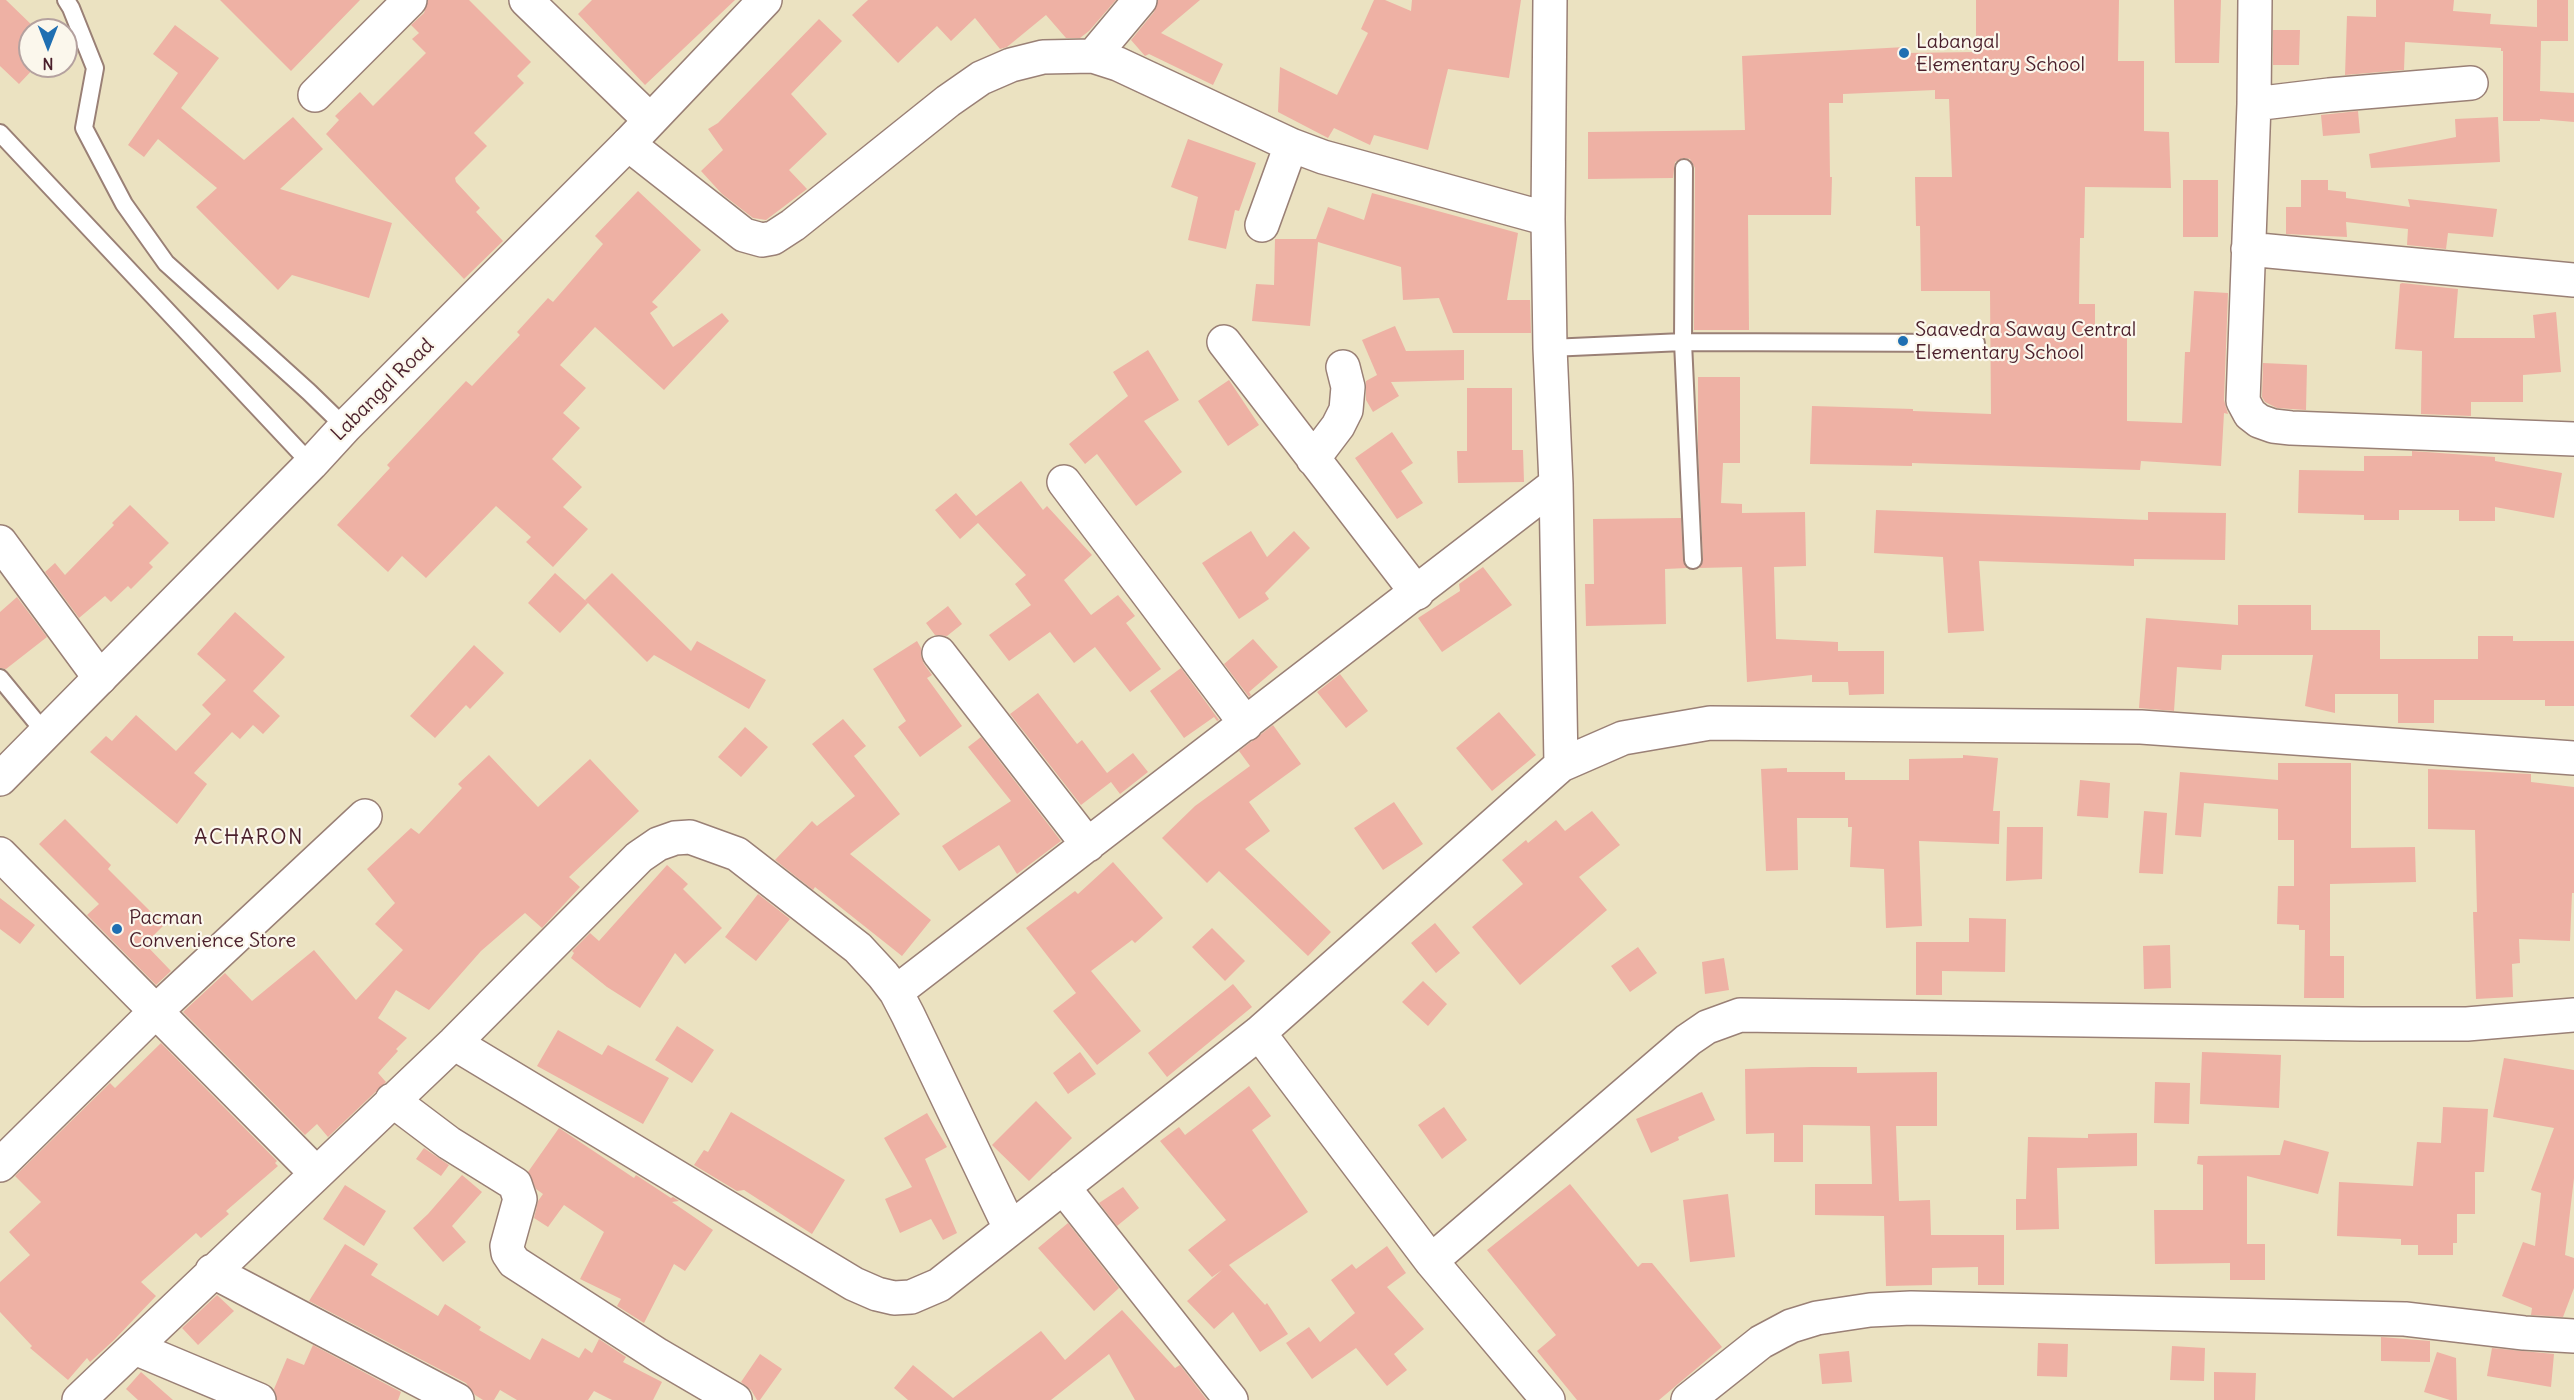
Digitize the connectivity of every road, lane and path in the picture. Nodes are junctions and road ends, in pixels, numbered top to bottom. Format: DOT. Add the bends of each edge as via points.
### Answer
graph roads {
  1 [pos="66,0"];
  2 [pos="410,0"];
  3 [pos="526,0"];
  4 [pos="765,0"];
  5 [pos="1140,0"];
  6 [pos="1550,0"];
  7 [pos="2255,0"];
  8 [pos="1093,56"];
  9 [pos="2471,83"];
  10 [pos="315,95"];
  11 [pos="2254,104"];
  12 [pos="650,120"];
  13 [pos="0,133"];
  14 [pos="628,144"];
  15 [pos="1291,145"];
  16 [pos="1684,168"];
  17 [pos="1548,219"];
  18 [pos="1262,225"];
  19 [pos="2248,249"];
  20 [pos="2574,280"];
  21 [pos="1224,342"];
  22 [pos="1683,342"];
  23 [pos="1976,343"];
  24 [pos="1550,348"];
  25 [pos="1342,367"];
  26 [pos="345,427"];
  27 [pos="2574,439"];
  28 [pos="1313,459"];
  29 [pos="311,465"];
  30 [pos="1064,482"];
  31 [pos="1556,484"];
  32 [pos="2,547"];
  33 [pos="1693,560"];
  34 [pos="1417,592"];
  35 [pos="939,653"];
  36 [pos="0,678"];
  37 [pos="100,678"];
  38 [pos="1246,724"];
  39 [pos="46,734"];
  40 [pos="2574,758"];
  41 [pos="1561,765"];
  42 [pos="0,779"];
  43 [pos="365,816"];
  44 [pos="1088,845"];
  45 [pos="0,854"];
  46 [pos="896,992"];
  47 [pos="156,1012"];
  48 [pos="2574,1015"];
  49 [pos="1259,1034"];
  50 [pos="454,1043"];
  51 [pos="392,1100"];
  52 [pos="0,1165"];
  53 [pos="316,1173"];
  54 [pos="1063,1187"];
  55 [pos="1010,1228"];
  56 [pos="1431,1261"];
  57 [pos="212,1271"];
  58 [pos="2574,1335"];
  59 [pos="135,1348"];
  60 [pos="79,1400"];
  61 [pos="259,1400"];
  62 [pos="457,1400"];
  63 [pos="735,1400"];
  64 [pos="1231,1400"];
  65 [pos="1548,1400"];
  66 [pos="1688,1400"];
  1 -- 26 [label="lane" via="95,68 84,128 124,204 166,263"];
  2 -- 10 [label="street"];
  3 -- 12 [label="street"];
  4 -- 12 [label="street, Labangal Road"];
  5 -- 8 [label="street"];
  6 -- 17 [label="street"];
  7 -- 11 [label="street"];
  8 -- 14 [label="street" via="1043,57 981,78 793,225 762,240 744,235"];
  8 -- 15 [label="street"];
  9 -- 11 [label="street"];
  11 -- 19 [label="street"];
  12 -- 14 [label="street, Labangal Road"];
  13 -- 29 [label="lane"];
  14 -- 26 [label="street, Labangal Road"];
  15 -- 17 [label="street"];
  15 -- 18 [label="street"];
  16 -- 22 [label="lane"];
  17 -- 24 [label="street"];
  19 -- 20 [label="street"];
  19 -- 27 [label="street" via="2243,401 2259,422 2318,430"];
  21 -- 28 [label="street"];
  22 -- 23 [label="lane"];
  22 -- 24 [label="lane"];
  22 -- 33 [label="lane"];
  24 -- 31 [label="street"];
  25 -- 28 [label="street" via="1348,387 1346,410"];
  26 -- 29 [label="street, Labangal Road"];
  28 -- 34 [label="street"];
  29 -- 37 [label="street, Labangal Road"];
  30 -- 38 [label="street"];
  31 -- 34 [label="street"];
  31 -- 41 [label="street"];
  32 -- 37 [label="street"];
  34 -- 38 [label="street"];
  35 -- 44 [label="street"];
  36 -- 39 [label="lane"];
  37 -- 39 [label="street, Labangal Road"];
  38 -- 44 [label="street"];
  39 -- 42 [label="street, Labangal Road"];
  40 -- 41 [label="street" via="2141,728 1769,722 1710,723 1645,733 1623,738"];
  41 -- 49 [label="street"];
  43 -- 47 [label="street"];
  44 -- 46 [label="street"];
  45 -- 47 [label="street"];
  46 -- 50 [label="street" via="858,948 737,854 690,837 675,838 639,856"];
  46 -- 55 [label="street"];
  47 -- 52 [label="street"];
  47 -- 53 [label="street"];
  48 -- 56 [label="street" via="2467,1024 2362,1024 1740,1015 1707,1027 1688,1040"];
  49 -- 54 [label="street"];
  49 -- 56 [label="street"];
  50 -- 51 [label="street"];
  50 -- 55 [label="street" via="854,1284 877,1294 911,1298 926,1293"];
  51 -- 53 [label="street"];
  51 -- 63 [label="street" via="449,1143 515,1184 518,1210 507,1246 514,1262"];
  53 -- 57 [label="street"];
  54 -- 55 [label="street"];
  54 -- 64 [label="street"];
  56 -- 65 [label="street"];
  57 -- 59 [label="street"];
  57 -- 62 [label="street"];
  58 -- 66 [label="street" via="2405,1319 1870,1310 1791,1326 1761,1342"];
  59 -- 60 [label="street"];
  59 -- 61 [label="street"];
}
